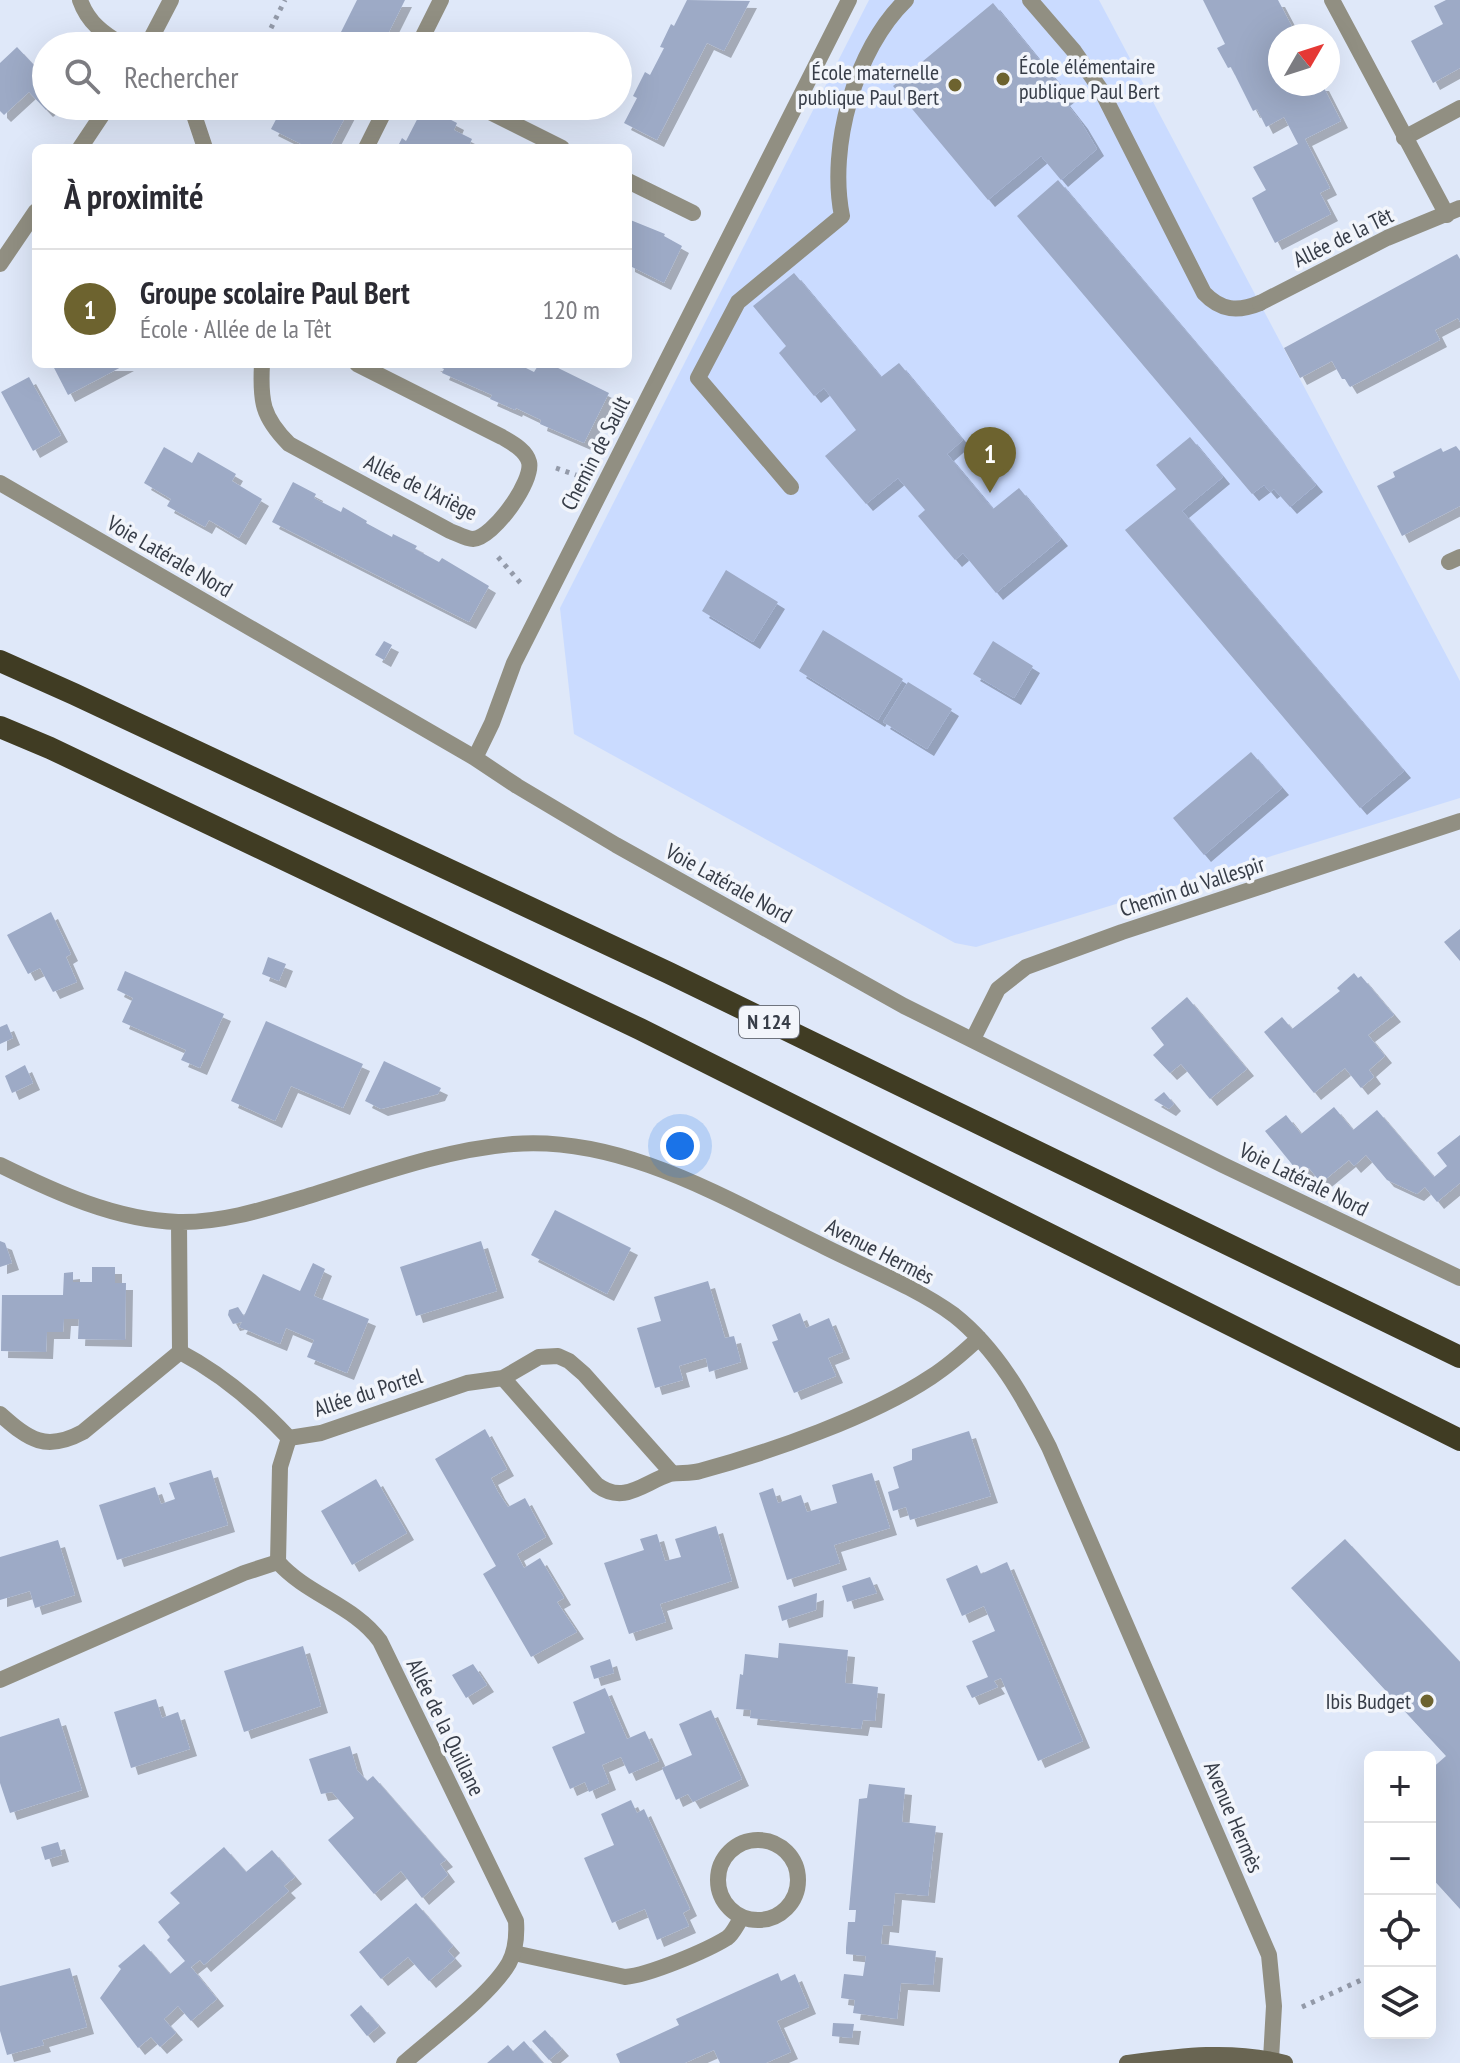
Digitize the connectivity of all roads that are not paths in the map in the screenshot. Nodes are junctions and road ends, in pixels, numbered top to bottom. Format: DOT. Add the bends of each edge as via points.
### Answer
graph roads {
  1 [pos="80,0"];
  2 [pos="171,0"];
  3 [pos="441,0"];
  4 [pos="849,0"];
  5 [pos="906,0"];
  6 [pos="1030,0"];
  7 [pos="1332,0"];
  8 [pos="104,32"];
  9 [pos="154,32"];
  10 [pos="425,32"];
  11 [pos="1460,108"];
  12 [pos="99,120"];
  13 [pos="196,120"];
  14 [pos="380,120"];
  15 [pos="506,120"];
  16 [pos="1404,138"];
  17 [pos="83,144"];
  18 [pos="204,144"];
  19 [pos="368,144"];
  20 [pos="554,144"];
  21 [pos="632,183"];
  22 [pos="1453,211"];
  23 [pos="693,213"];
  24 [pos="32,217"];
  25 [pos="0,264"];
  26 [pos="262,368"];
  27 [pos="365,368"];
  28 [pos="0,483"];
  29 [pos="791,487"];
  30 [pos="0,661"];
  31 [pos="0,727"];
  32 [pos="475,758"];
  33 [pos="1460,821"];
  34 [pos="973,1039"];
  35 [pos="0,1165"];
  36 [pos="179,1222"];
  37 [pos="1460,1278"];
  38 [pos="979,1338"];
  39 [pos="180,1352"];
  40 [pos="1460,1357"];
  41 [pos="503,1378"];
  42 [pos="0,1414"];
  43 [pos="289,1438"];
  44 [pos="1460,1440"];
  45 [pos="672,1473"];
  46 [pos="278,1562"];
  47 [pos="0,1680"];
  48 [pos="742,1917"];
  49 [pos="514,1953"];
  50 [pos="1278,2061"];
  51 [pos="404,2063"];
  52 [pos="1127,2063"];
  1 -- 8 [label="street"];
  2 -- 9 [label="street"];
  3 -- 10 [label="street"];
  4 -- 32 [label="street, Chemin de Sault" via="514,663"];
  5 -- 29 [label="street" via="877,34 850,105 838,160 842,216 738,302 698,378"];
  6 -- 22 [label="street, Allée de la Têt" via="1101,90 1212,302 1230,310 1260,303 1387,238"];
  7 -- 16 [label="street, Allée de la Têt"];
  11 -- 16 [label="street"];
  12 -- 17 [label="street"];
  13 -- 18 [label="street"];
  14 -- 19 [label="street"];
  15 -- 20 [label="street"];
  16 -- 22 [label="street, Allée de la Têt"];
  21 -- 23 [label="street"];
  24 -- 25 [label="street"];
  26 -- 27 [label="street, Allée de l'Ariège" via="262,403 289,444 450,531 470,539 481,537 523,489 529,473 524,452"];
  28 -- 32 [label="street, Voie Latérale Nord"];
  30 -- 40 [label="highway, N 124" via="669,973"];
  31 -- 44 [label="highway" via="654,1036"];
  32 -- 34 [label="street, Voie Latérale Nord" via="616,845"];
  33 -- 34 [label="street, Chemin du Vallespir" via="1026,967 998,989"];
  34 -- 37 [label="street, Voie Latérale Nord"];
  35 -- 36 [label="street, Avenue Hermès" via="103,1208"];
  36 -- 38 [label="street, Avenue Hermès" via="254,1212 453,1152 542,1142 571,1146 624,1157 706,1190 939,1305"];
  36 -- 39 [label="street"];
  38 -- 45 [label="street" via="932,1376 840,1422 699,1471"];
  38 -- 50 [label="street, Avenue Hermès" via="1011,1378 1042,1433 1269,1955"];
  39 -- 42 [label="street" via="71,1439 38,1441"];
  39 -- 43 [label="street" via="210,1368"];
  41 -- 43 [label="street, Allée du Portel" via="467,1383 321,1433"];
  41 -- 45 [label="street" via="605,1491 632,1492"];
  41 -- 45 [label="street, Allée du Portel" via="539,1357 569,1361"];
  43 -- 46 [label="street" via="280,1467"];
  46 -- 47 [label="street"];
  46 -- 49 [label="street, Allée de la Quillane" via="302,1586 365,1623 380,1641 516,1921"];
  48 -- 48 [label="street" via="773,1918 795,1896 796,1865 774,1842 743,1842 720,1863 720,1895"];
  48 -- 49 [label="street" via="730,1937 641,1975 625,1977"];
  49 -- 51 [label="street" via="494,1984"];
  50 -- 52 [label="main road" via="1246,2054"];
}
